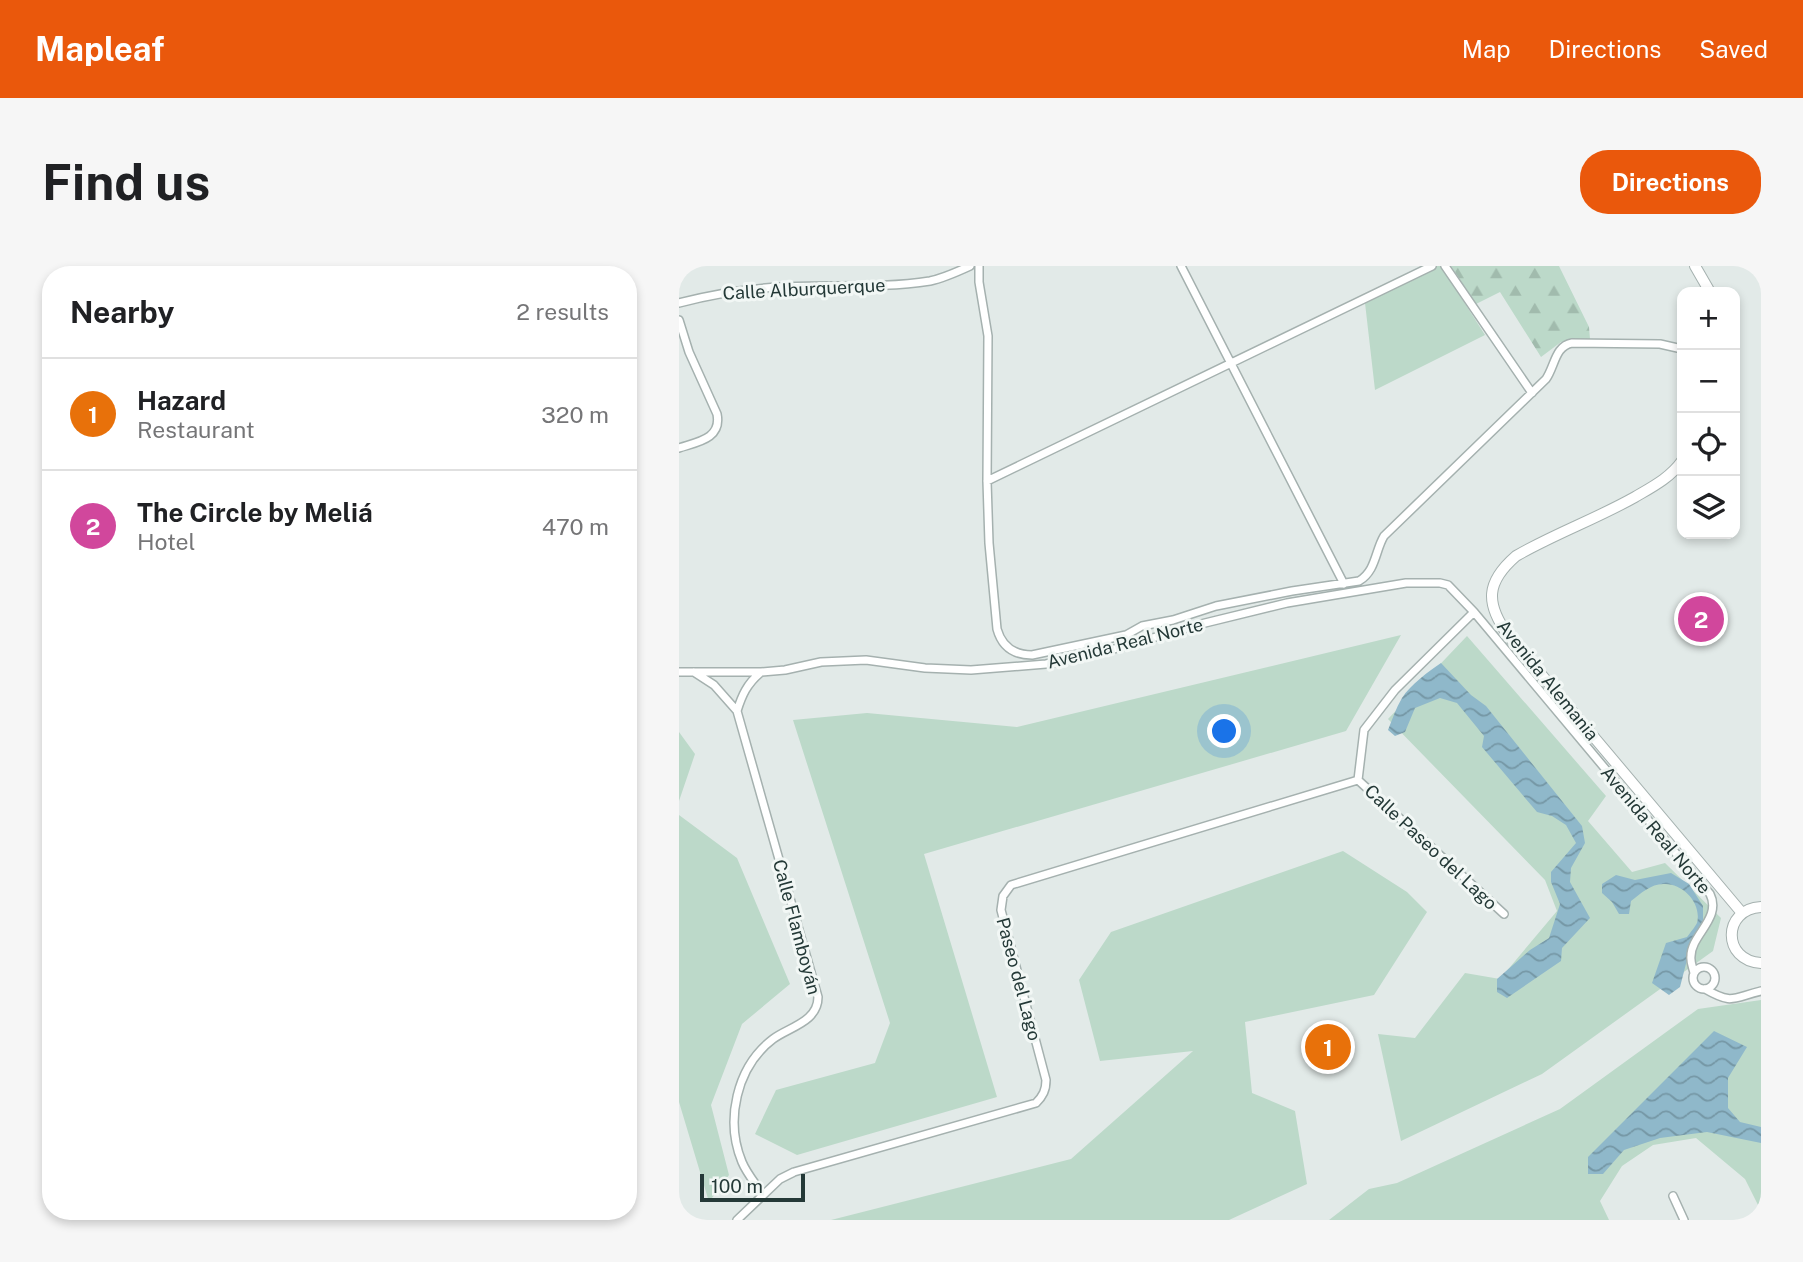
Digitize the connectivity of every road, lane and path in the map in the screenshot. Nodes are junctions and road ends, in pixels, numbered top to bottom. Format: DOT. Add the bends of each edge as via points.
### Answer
graph roads {
  1 [pos="970,266"];
  2 [pos="979,266"];
  3 [pos="1181,266"];
  4 [pos="1432,266"];
  5 [pos="1445,266"];
  6 [pos="1695,266"];
  7 [pos="1707,287"];
  8 [pos="679,303"];
  9 [pos="679,320"];
  10 [pos="1677,347"];
  11 [pos="1230,364"];
  12 [pos="1532,393"];
  13 [pos="679,449"];
  14 [pos="1677,466"];
  15 [pos="986,481"];
  16 [pos="1344,584"];
  17 [pos="1474,612"];
  18 [pos="693,671"];
  19 [pos="679,672"];
  20 [pos="761,672"];
  21 [pos="737,711"];
  22 [pos="1358,779"];
  23 [pos="1761,907"];
  24 [pos="1742,913"];
  25 [pos="1504,914"];
  26 [pos="1692,963"];
  27 [pos="1761,963"];
  28 [pos="1701,967"];
  29 [pos="1694,973"];
  30 [pos="1713,984"];
  31 [pos="1705,989"];
  32 [pos="1761,991"];
  33 [pos="1717,996"];
  34 [pos="763,1195"];
  35 [pos="1673,1196"];
  36 [pos="737,1220"];
  37 [pos="1684,1220"];
  1 -- 8 [label="street, Calle Alburquerque" via="931,280 744,290"];
  2 -- 15 [label="street" via="988,336"];
  3 -- 11 [label="street"];
  4 -- 11 [label="street"];
  5 -- 12 [label="street"];
  6 -- 7 [label="street"];
  9 -- 13 [label="street" via="719,420 711,436"];
  10 -- 12 [label="street" via="1568,343"];
  11 -- 15 [label="street"];
  11 -- 16 [label="street"];
  12 -- 16 [label="street" via="1384,536 1365,577"];
  14 -- 24 [label="street, Avenida Alemania" via="1622,504 1516,556 1495,580 1492,606 1507,635"];
  15 -- 16 [label="street" via="997,629 1006,647 1023,655 1126,635 1142,626 1216,606"];
  17 -- 20 [label="street, Avenida Real Norte" via="1448,585 1406,583 1287,603 1046,664 971,670 866,660"];
  17 -- 22 [label="street" via="1395,690 1364,730"];
  17 -- 26 [label="street, Avenida Real Norte" via="1710,894 1713,909 1692,950"];
  18 -- 19 [label="street, Avenida Real Norte"];
  18 -- 20 [label="street, Avenida Real Norte"];
  18 -- 21 [label="street" via="714,685"];
  20 -- 21 [label="street" via="749,682"];
  21 -- 34 [label="street, Calle Flamboyán" via="818,997 809,1018 772,1040 749,1065 736,1097 734,1130 743,1163"];
  22 -- 25 [label="street, Calle Paseo del Lago"];
  22 -- 34 [label="street, Paseo del Lago" via="1011,885 1001,910 1046,1080 1041,1099 794,1172"];
  23 -- 24 [label="street"];
  24 -- 27 [label="street" via="1733,926 1732,941 1747,961"];
  26 -- 28 [label="street"];
  26 -- 29 [label="street, Avenida Real Norte"];
  28 -- 29 [label="street"];
  28 -- 30 [label="street" via="1713,971"];
  29 -- 31 [label="street" via="1695,985"];
  30 -- 31 [label="street"];
  30 -- 33 [label="street"];
  31 -- 33 [label="street"];
  32 -- 33 [label="street" via="1733,999"];
  34 -- 36 [label="street"];
  35 -- 37 [label="street"];
}
